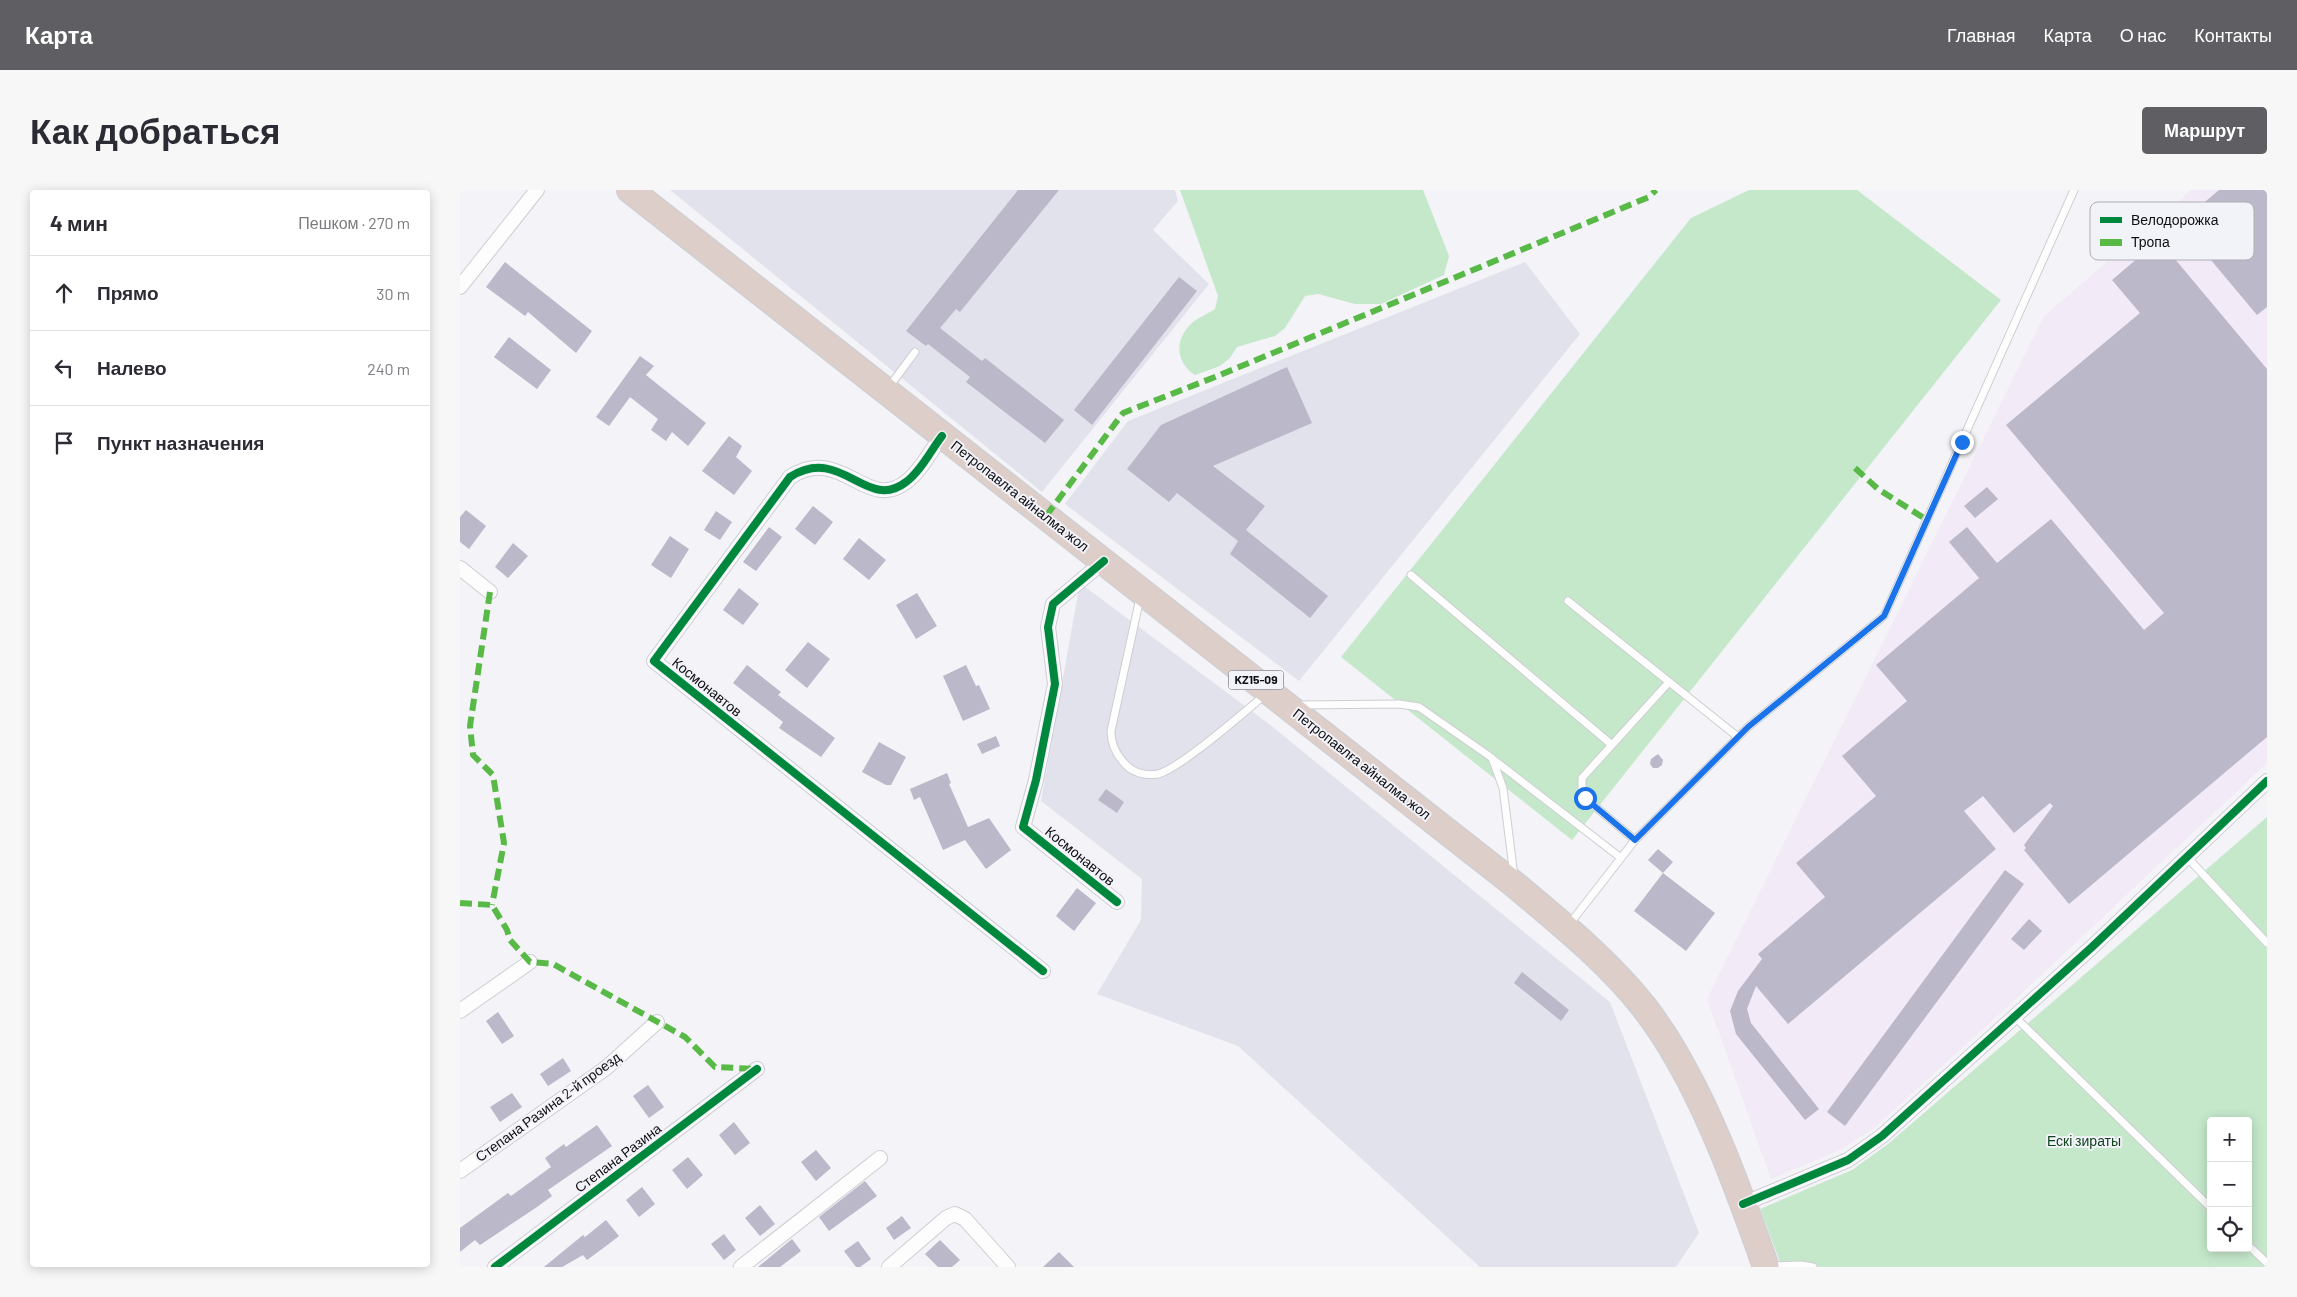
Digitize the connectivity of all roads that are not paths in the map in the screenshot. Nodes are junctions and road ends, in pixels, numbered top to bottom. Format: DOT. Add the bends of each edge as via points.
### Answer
graph roads {
  1 [pos="537,190"];
  2 [pos="630,190"];
  3 [pos="2074,190"];
  4 [pos="460,287"];
  5 [pos="916,352"];
  6 [pos="885,391"];
  7 [pos="942,436"];
  8 [pos="1104,560"];
  9 [pos="460,568"];
  10 [pos="1411,575"];
  11 [pos="1142,590"];
  12 [pos="490,592"];
  13 [pos="1568,601"];
  14 [pos="1669,682"];
  15 [pos="1279,698"];
  16 [pos="1738,737"];
  17 [pos="1612,745"];
  18 [pos="1492,758"];
  19 [pos="2267,781"];
  20 [pos="1635,840"];
  21 [pos="2186,856"];
  22 [pos="1621,858"];
  23 [pos="1514,884"];
  24 [pos="1117,902"];
  25 [pos="1566,928"];
  26 [pos="2267,943"];
  27 [pos="530,962"];
  28 [pos="1043,971"];
  29 [pos="460,1011"];
  30 [pos="2015,1017"];
  31 [pos="657,1022"];
  32 [pos="757,1070"];
  33 [pos="880,1158"];
  34 [pos="460,1171"];
  35 [pos="1742,1204"];
  36 [pos="2210,1207"];
  37 [pos="2252,1249"];
  38 [pos="2267,1263"];
  39 [pos="1765,1266"];
  40 [pos="495,1267"];
  41 [pos="741,1267"];
  42 [pos="889,1267"];
  43 [pos="1008,1267"];
  44 [pos="1813,1267"];
  1 -- 4 [label="street"];
  2 -- 6 [label="highway, Петропавлға айналма жол / KZ15-09"];
  3 -- 16 [label="lane" via="1884,616"];
  5 -- 6 [label="lane"];
  6 -- 7 [label="highway, Петропавлға айналма жол / KZ15-09"];
  7 -- 8 [label="highway, Петропавлға айналма жол / KZ15-09"];
  7 -- 28 [label="street, Космонавтов" via="912,476 900,486 888,490 877,491 832,469 810,468 790,477 654,661"];
  8 -- 11 [label="highway, Петропавлға айналма жол / KZ15-09"];
  8 -- 24 [label="street, Космонавтов" via="1053,604 1048,627 1055,684 1023,827"];
  9 -- 12 [label="street"];
  10 -- 17 [label="lane"];
  11 -- 15 [label="highway, Петропавлға айналма жол / KZ15-09"];
  11 -- 15 [label="lane" via="1111,731 1115,750 1130,768 1149,775 1170,769"];
  13 -- 14 [label="lane"];
  14 -- 16 [label="lane"];
  14 -- 17 [label="lane"];
  15 -- 18 [label="lane" via="1410,705 1426,710"];
  15 -- 23 [label="highway, Петропавлға айналма жол / KZ15-09"];
  16 -- 20 [label="lane"];
  17 -- 20 [label="lane" via="1582,778 1582,792"];
  18 -- 22 [label="lane"];
  18 -- 23 [label="lane" via="1503,788"];
  19 -- 21 [label="street"];
  20 -- 22 [label="lane"];
  21 -- 26 [label="lane"];
  21 -- 30 [label="street"];
  22 -- 25 [label="lane"];
  23 -- 25 [label="highway, Петропавлға айналма жол / KZ15-09"];
  25 -- 35 [label="highway, Петропавлға айналма жол / KZ15-09" via="1611,970 1643,1006 1666,1039 1714,1133"];
  27 -- 29 [label="street"];
  30 -- 35 [label="street" via="1882,1136 1848,1160"];
  30 -- 36 [label="lane"];
  31 -- 34 [label="street, Степана Разина 2-й проезд" via="606,1068"];
  32 -- 40 [label="street, Степана Разина"];
  33 -- 41 [label="street"];
  35 -- 39 [label="highway, Петропавлға айналма жол / KZ15-09"];
  37 -- 38 [label="lane"];
  39 -- 44 [label="lane"];
  42 -- 43 [label="street" via="946,1218 955,1214 965,1219"];
}
